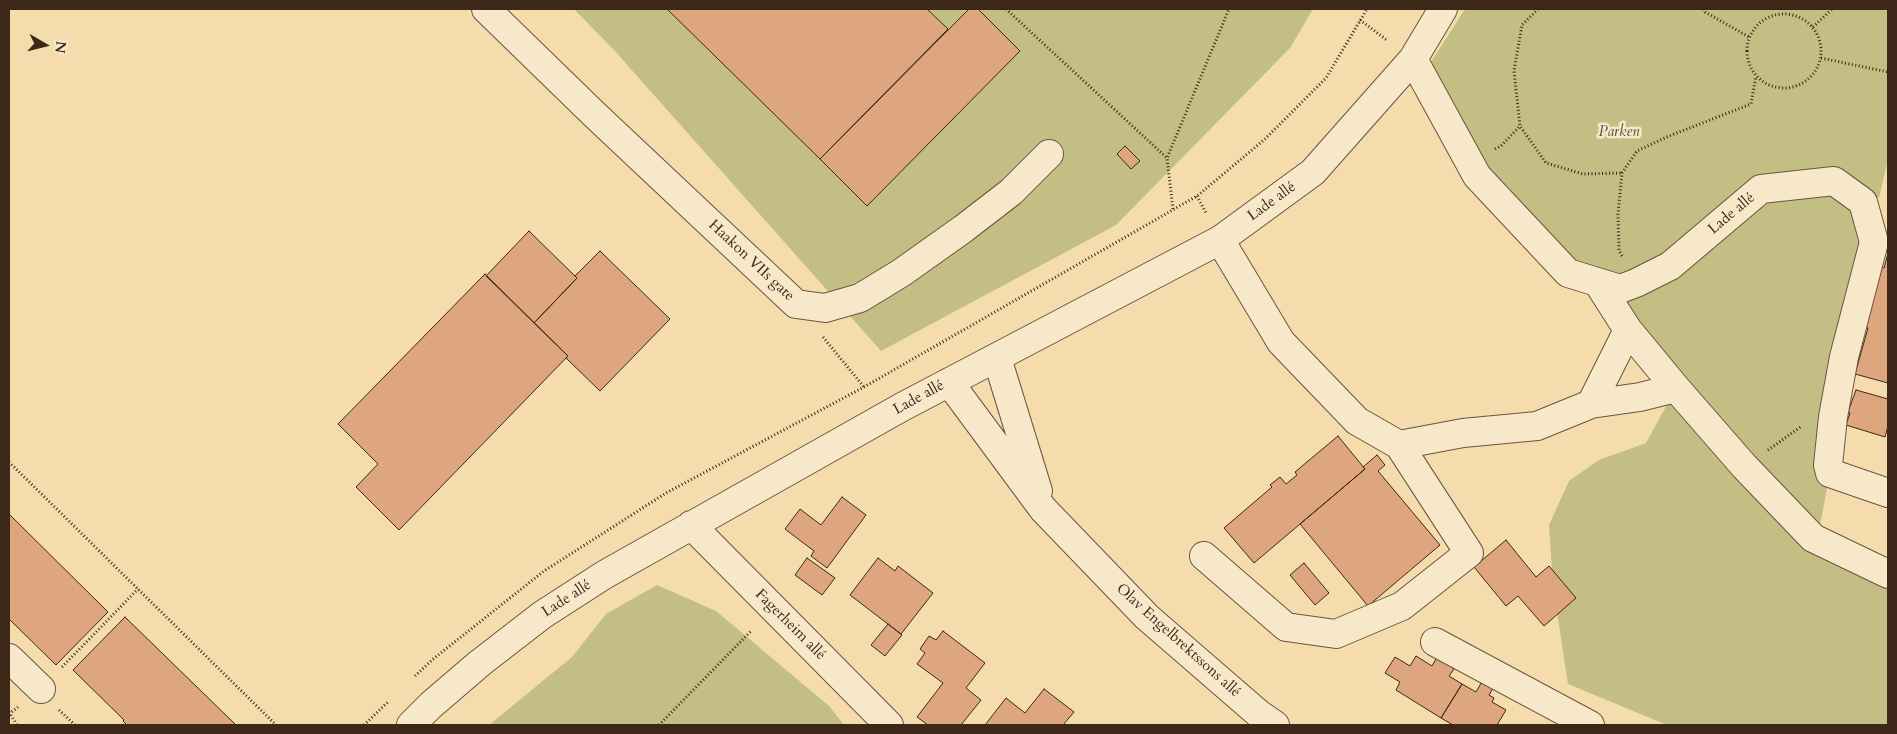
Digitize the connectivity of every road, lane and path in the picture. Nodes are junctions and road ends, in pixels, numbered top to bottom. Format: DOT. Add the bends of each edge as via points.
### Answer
graph roads {
  1 [pos="486,9"];
  2 [pos="1006,9"];
  3 [pos="1229,9"];
  4 [pos="1367,9"];
  5 [pos="1443,9"];
  6 [pos="1538,9"];
  7 [pos="1703,9"];
  8 [pos="1781,9"];
  9 [pos="1832,9"];
  10 [pos="1782,13"];
  11 [pos="1360,20"];
  12 [pos="1813,27"];
  13 [pos="1749,37"];
  14 [pos="1821,58"];
  15 [pos="1413,59"];
  16 [pos="1888,72"];
  17 [pos="1756,76"];
  18 [pos="1050,154"];
  19 [pos="1167,158"];
  20 [pos="1622,174"];
  21 [pos="1173,209"];
  22 [pos="1220,240"];
  23 [pos="1598,283"];
  24 [pos="1636,283"];
  25 [pos="796,304"];
  26 [pos="1628,330"];
  27 [pos="997,358"];
  28 [pos="949,382"];
  29 [pos="864,387"];
  30 [pos="1676,388"];
  31 [pos="1591,404"];
  32 [pos="1833,417"];
  33 [pos="1399,445"];
  34 [pos="9,462"];
  35 [pos="1744,466"];
  36 [pos="1888,493"];
  37 [pos="1044,509"];
  38 [pos="691,526"];
  39 [pos="1204,556"];
  40 [pos="1888,574"];
  41 [pos="138,589"];
  42 [pos="774,608"];
  43 [pos="1435,642"];
  44 [pos="9,658"];
  45 [pos="412,679"];
  46 [pos="41,689"];
  47 [pos="391,699"];
  48 [pos="9,713"];
  49 [pos="64,715"];
  50 [pos="17,725"];
  51 [pos="75,725"];
  52 [pos="276,725"];
  53 [pos="364,725"];
  54 [pos="411,725"];
  55 [pos="659,725"];
  56 [pos="889,725"];
  57 [pos="1275,725"];
  58 [pos="1590,725"];
  1 -- 25 [label="street, Haakon VIIs gate"];
  2 -- 19 [label="path"];
  3 -- 19 [label="path"];
  4 -- 11 [label="path"];
  5 -- 15 [label="street, Lade allé"];
  6 -- 20 [label="path" via="1522,25 1514,71 1520,126 1546,163 1583,174"];
  7 -- 13 [label="path"];
  8 -- 10 [label="path"];
  9 -- 12 [label="path"];
  10 -- 12 [label="path" via="1794,15"];
  10 -- 13 [label="path" via="1762,20"];
  11 -- 15 [label="path"];
  11 -- 21 [label="path" via="1326,78 1265,140 1197,196"];
  12 -- 14 [label="path" via="1819,36"];
  13 -- 17 [label="path" via="1747,58"];
  14 -- 16 [label="path"];
  14 -- 17 [label="path" via="1810,79 1800,85 1776,88"];
  15 -- 22 [label="street, Lade allé" via="1313,172"];
  15 -- 23 [label="street, Lade allé" via="1477,176 1568,273"];
  17 -- 20 [label="path" via="1751,104 1637,151"];
  18 -- 25 [label="street, Haakon VIIs gate" via="1011,192 963,229 860,298 824,308"];
  19 -- 21 [label="path"];
  20 -- 24 [label="path" via="1619,251"];
  21 -- 29 [label="path"];
  22 -- 27 [label="street, Lade allé"];
  22 -- 33 [label="street" via="1281,342 1357,421"];
  23 -- 24 [label="street, Lade allé" via="1620,289"];
  23 -- 26 [label="street"];
  24 -- 32 [label="street, Lade allé" via="1670,266 1761,189 1834,181 1864,202 1874,242 1844,357"];
  25 -- 29 [label="path"];
  26 -- 30 [label="street"];
  26 -- 31 [label="street"];
  27 -- 28 [label="street, Lade allé"];
  27 -- 37 [label="street, Olav Engelbrektssons allé"];
  28 -- 37 [label="street, Olav Engelbrektssons allé"];
  28 -- 38 [label="street, Lade allé"];
  29 -- 45 [label="path" via="666,493 544,570"];
  30 -- 31 [label="street"];
  30 -- 35 [label="street"];
  31 -- 33 [label="street" via="1536,426 1463,432"];
  32 -- 35 [label="path" via="1806,423"];
  32 -- 36 [label="street, Lade allé" via="1830,473"];
  33 -- 39 [label="street" via="1469,553 1402,606 1336,634 1286,627"];
  34 -- 41 [label="path"];
  35 -- 40 [label="street" via="1813,538"];
  37 -- 57 [label="street, Olav Engelbrektssons allé" via="1147,617"];
  38 -- 42 [label="street, Fagerheim allé"];
  38 -- 54 [label="street, Lade allé" via="604,575 542,615 480,663"];
  41 -- 46 [label="path"];
  41 -- 52 [label="path"];
  42 -- 55 [label="path"];
  42 -- 56 [label="street, Fagerheim allé"];
  43 -- 58 [label="street"];
  44 -- 46 [label="street"];
  46 -- 48 [label="path"];
  47 -- 53 [label="path"];
  48 -- 50 [label="path"];
  49 -- 51 [label="path"];
}
